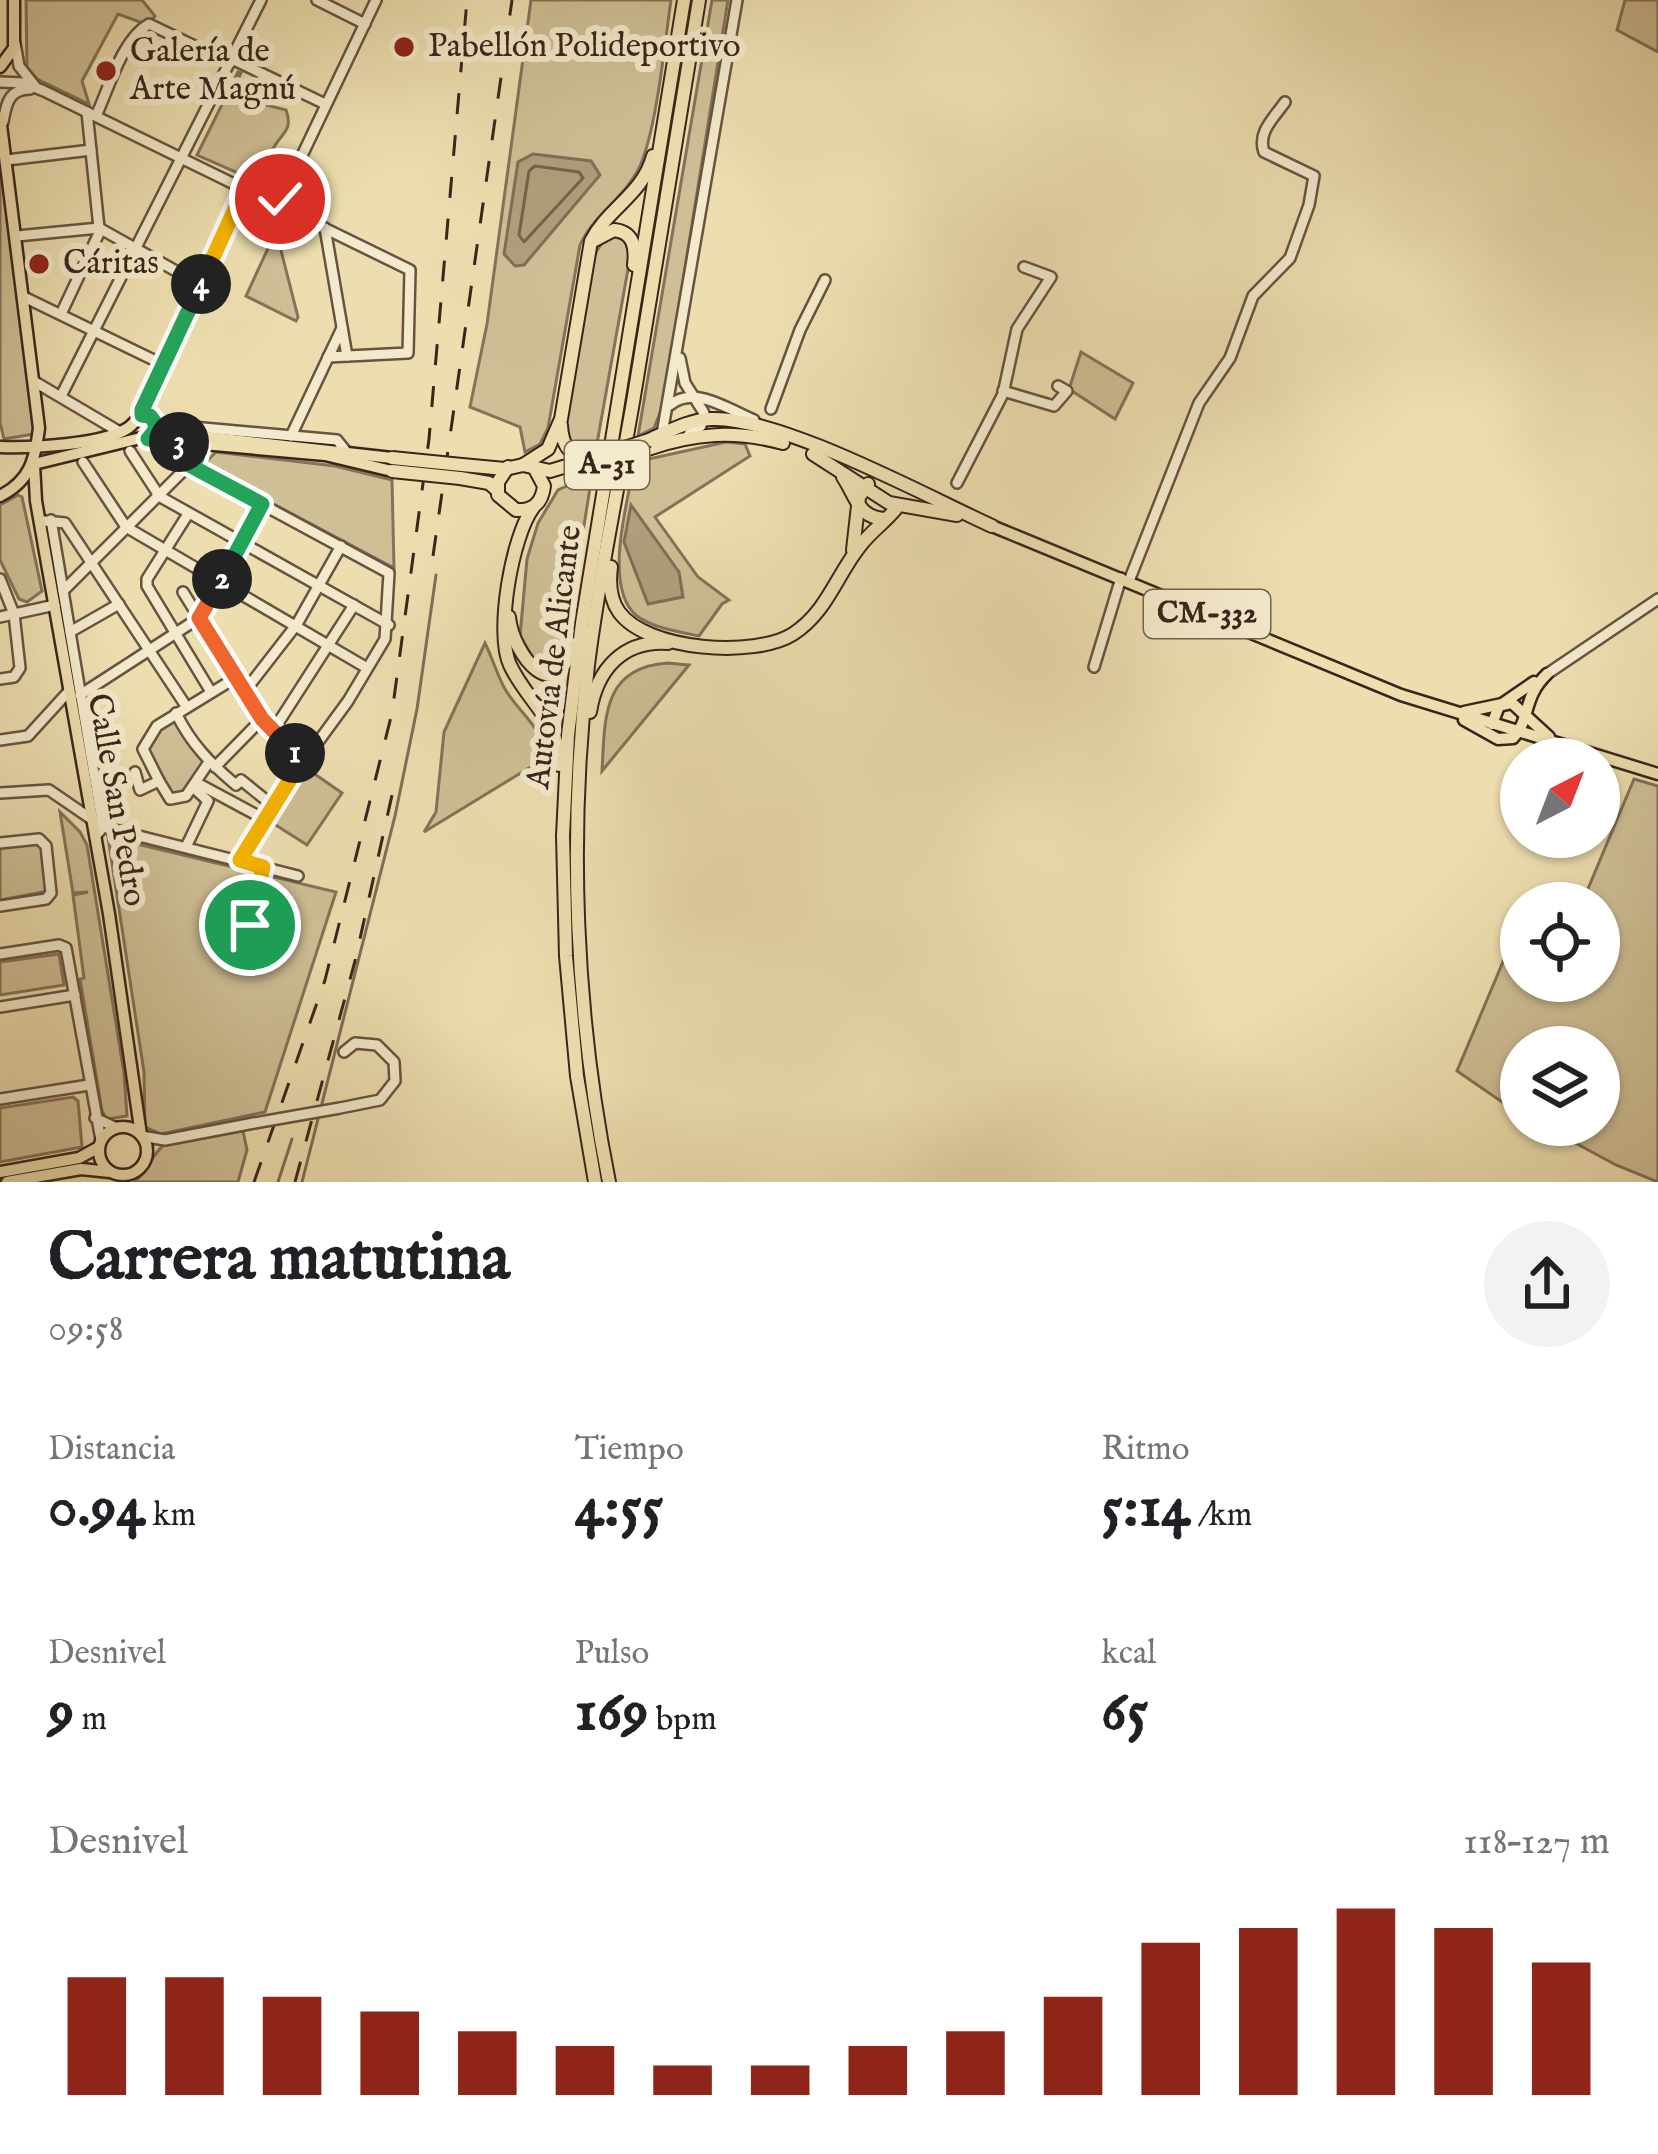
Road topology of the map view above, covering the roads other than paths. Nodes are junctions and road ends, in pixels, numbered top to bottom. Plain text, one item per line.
1 (14, 0) edge
2 (261, 0) edge
3 (317, 0) edge
4 (376, 0) edge
5 (684, 0) edge
6 (699, 0) edge
7 (737, 0) edge
8 (365, 24) junction
9 (15, 42) junction
10 (231, 61) junction
11 (0, 67) edge
12 (0, 82) edge
13 (39, 89) junction
14 (1285, 102) dead end
15 (323, 104) junction
16 (92, 114) junction
17 (1, 122) edge
18 (663, 127) junction
19 (91, 150) junction
20 (181, 158) junction
21 (7, 160) junction
22 (244, 189) junction
23 (278, 206) junction
24 (325, 229) junction
25 (100, 230) junction
26 (17, 236) junction
27 (590, 245) junction
28 (135, 249) junction
29 (1024, 267) dead end
30 (825, 280) dead end
31 (201, 285) junction
32 (24, 297) junction
33 (632, 307) junction
34 (61, 314) junction
35 (342, 328) junction
36 (94, 330) junction
37 (680, 346) junction
38 (347, 356) junction
39 (328, 357) junction
40 (162, 364) junction
41 (34, 382) junction
42 (1058, 386) dead end
43 (1004, 391) junction
44 (61, 396) junction
45 (696, 397) junction
46 (771, 409) dead end
47 (561, 419) junction
48 (150, 420) junction
49 (704, 420) junction
50 (661, 429) junction
51 (118, 431) junction
52 (139, 434) junction
53 (691, 435) junction
54 (291, 436) junction
55 (791, 438) junction
56 (196, 443) junction
57 (216, 445) junction
58 (0, 447) edge
59 (345, 450) junction
60 (130, 452) dead end
61 (33, 458) junction
62 (193, 461) junction
63 (83, 462) dead end
64 (593, 462) junction
65 (392, 464) junction
66 (831, 464) junction
67 (522, 468) junction
68 (461, 471) junction
69 (887, 478) junction
70 (957, 483) dead end
71 (19, 484) junction
72 (865, 488) junction
73 (498, 491) junction
74 (157, 495) junction
75 (0, 496) edge
76 (36, 500) junction
77 (537, 502) junction
78 (262, 504) junction
79 (858, 504) junction
80 (507, 506) junction
81 (898, 506) junction
82 (924, 509) junction
83 (188, 514) junction
84 (45, 521) junction
85 (613, 524) junction
86 (881, 524) junction
87 (992, 526) junction
88 (126, 527) junction
89 (518, 539) junction
90 (241, 544) junction
91 (341, 546) junction
92 (165, 551) junction
93 (91, 561) junction
94 (849, 563) junction
95 (0, 579) edge
96 (1125, 579) junction
97 (220, 582) junction
98 (319, 586) junction
99 (63, 591) junction
100 (183, 592) dead end
101 (508, 598) junction
102 (1658, 599) edge
103 (119, 604) junction
104 (55, 605) junction
105 (354, 605) junction
106 (14, 614) junction
107 (0, 617) edge
108 (199, 618) junction
109 (581, 623) junction
110 (297, 624) junction
111 (389, 625) junction
112 (70, 632) junction
113 (176, 634) junction
114 (329, 644) junction
115 (691, 644) junction
116 (150, 651) junction
117 (1094, 667) dead end
118 (367, 668) junction
119 (1547, 674) junction
120 (237, 676) junction
121 (0, 680) edge
122 (245, 691) junction
123 (211, 692) junction
124 (74, 693) junction
125 (1502, 704) junction
126 (1439, 708) junction
127 (181, 710) junction
128 (1524, 712) junction
129 (1456, 713) junction
130 (262, 719) junction
131 (1492, 724) junction
132 (273, 731) junction
133 (1519, 732) junction
134 (584, 736) junction
135 (1539, 738) edge
136 (1553, 738) edge
137 (0, 740) edge
138 (302, 760) junction
139 (1620, 763) edge
140 (212, 765) junction
141 (135, 772) dead end
142 (1658, 774) edge
143 (159, 781) junction
144 (195, 786) junction
145 (0, 793) edge
146 (565, 801) junction
147 (272, 805) junction
148 (90, 816) junction
149 (264, 819) junction
150 (104, 827) junction
151 (94, 838) junction
152 (0, 843) edge
153 (186, 847) junction
154 (240, 860) junction
155 (263, 867) junction
156 (298, 876) dead end
157 (0, 906) edge
158 (250, 925) dead end
159 (0, 954) edge
160 (75, 995) junction
161 (0, 1007) edge
162 (344, 1052) dead end
163 (89, 1085) junction
164 (0, 1099) edge
165 (137, 1110) junction
166 (95, 1118) junction
167 (120, 1128) junction
168 (141, 1136) junction
169 (100, 1144) junction
170 (0, 1172) edge
171 (111, 1172) junction
172 (7, 1182) edge
173 (596, 1182) edge
174 (609, 1182) edge

1 - 9 main road
2 - 10 street
3 - 8 street
4 - 8 street
5 - 18 highway, Autovía de Alicante / A-31
6 - 85 highway, Autovía de Alicante / A-31
7 - 37 street
8 - 15 street
9 - 11 main road
9 - 13 street
10 - 15 street
10 - 16 street
10 - 20 street
12 - 13 street
13 - 16 street
13 - 17 street
14 - 96 street
15 - 23 street
16 - 19 street
16 - 20 street
17 - 21 main road, Calle San Pedro
18 - 27 highway
18 - 33 highway, Autovía de Alicante / A-31
19 - 21 street
19 - 25 street
20 - 22 street
20 - 28 street
21 - 26 main road, Calle San Pedro
22 - 23 street
22 - 31 street
23 - 24 street
24 - 35 street
24 - 38 street
25 - 26 street
25 - 28 street
25 - 34 street
26 - 32 main road, Calle San Pedro
27 - 33 highway
27 - 47 highway
28 - 31 street
28 - 36 street
29 - 43 street
30 - 46 street
31 - 40 street
32 - 34 street
32 - 41 main road, Calle San Pedro
33 - 109 highway, Autovía de Alicante / A-31
34 - 36 street
35 - 38 street
35 - 39 street
36 - 40 street
36 - 44 street
37 - 45 street
37 - 50 street
38 - 39 street
39 - 54 street
40 - 48 street
41 - 44 street
41 - 61 main road, Calle San Pedro
42 - 43 street
43 - 70 street
44 - 51 street
45 - 49 street
45 - 50 street
45 - 55 street
47 - 64 highway
47 - 67 highway
48 - 52 main road
48 - 52 main road
48 - 54 street
48 - 59 main road
49 - 50 highway, A-31
49 - 53 street
49 - 55 highway
50 - 53 highway
50 - 53 street
50 - 64 highway, A-31, bridge
51 - 52 main road
51 - 61 main road
52 - 56 main road
52 - 61 main road
53 - 66 highway
54 - 59 street
55 - 69 highway
56 - 57 main road
56 - 62 street
57 - 62 street
57 - 65 main road
58 - 61 main road
59 - 65 main road
60 - 74 street
61 - 71 main road
61 - 76 main road, Calle San Pedro
62 - 74 street
62 - 78 street
63 - 88 street
64 - 67 highway, A-31
64 - 77 highway
65 - 68 highway, A-31, bridge
66 - 72 highway
66 - 79 highway
67 - 68 highway, A-31
67 - 73 highway
67 - 77 highway, A-31
68 - 73 highway, A-31
69 - 72 highway
69 - 81 highway
69 - 87 highway
71 - 75 main road
71 - 76 main road
72 - 79 highway
72 - 81 highway
73 - 80 highway
74 - 83 street
74 - 88 street
76 - 84 main road, Calle San Pedro
77 - 80 highway, A-31
77 - 89 highway
78 - 90 street
78 - 91 street
79 - 86 highway
79 - 94 highway
80 - 89 highway
81 - 82 highway
81 - 86 highway
82 - 86 highway
82 - 87 highway
83 - 90 street
83 - 92 street
84 - 93 street
84 - 99 street, Calle San Pedro
84 - 104 main road, Calle San Pedro
85 - 115 highway
85 - 134 highway, Autovía de Alicante / A-31
86 - 94 highway
87 - 96 main road, CM-332
88 - 92 street
88 - 93 street
89 - 101 highway
90 - 97 street
90 - 98 street
91 - 98 street
91 - 111 street
92 - 97 street
92 - 113 street
93 - 99 street
93 - 103 street
94 - 115 highway
95 - 106 street
96 - 117 street
96 - 126 main road, CM-332
97 - 108 street
97 - 110 street
98 - 105 street
98 - 110 street
99 - 112 street, Calle San Pedro
100 - 108 street
101 - 109 highway
101 - 146 highway
102 - 119 street
103 - 112 street
103 - 116 street
104 - 106 street
104 - 124 main road, Calle San Pedro
105 - 111 street
105 - 114 street
106 - 107 street
106 - 121 street
108 - 113 street
108 - 120 street
109 - 146 highway, Autovía de Alicante / A-31
110 - 114 street
110 - 122 street
111 - 118 street
112 - 124 street, Calle San Pedro
113 - 116 street
113 - 123 street
114 - 118 street
114 - 132 street
115 - 134 highway
116 - 124 street
116 - 127 street
118 - 138 street
119 - 125 main road, CM-332
119 - 128 main road
120 - 122 street
120 - 123 street
122 - 130 street
123 - 127 street
124 - 137 street
124 - 148 main road, Calle San Pedro
124 - 150 street, Calle San Pedro
125 - 128 main road, CM-332
125 - 129 main road, CM-332
125 - 131 main road, CM-332
126 - 129 main road, CM-332
126 - 133 main road, CM-332
127 - 140 street
127 - 143 street
128 - 133 main road
128 - 136 main road, CM-332
129 - 131 main road, CM-332
130 - 132 street
130 - 140 street
131 - 133 main road, CM-332
132 - 138 street
133 - 135 main road, CM-332
134 - 174 highway, Autovía de Alicante / A-31
138 - 147 street
139 - 142 main road, CM-332
140 - 144 street
140 - 147 street
141 - 143 street
143 - 144 street
144 - 149 street
144 - 153 street
145 - 148 street
146 - 173 highway, Autovía de Alicante / A-31
147 - 149 street
148 - 150 street
148 - 151 main road, Calle San Pedro
149 - 154 street
150 - 151 street
150 - 153 street
151 - 165 main road, Calle San Pedro
152 - 157 street
153 - 154 street
154 - 155 street
155 - 156 street
155 - 158 street
159 - 160 street
160 - 161 street
160 - 163 street
162 - 168 street, bridge
163 - 164 street
163 - 166 street
165 - 167 main road
165 - 168 main road, Calle San Pedro
166 - 167 street
166 - 169 street
167 - 168 main road
167 - 169 main road
168 - 171 main road
169 - 170 main road
169 - 171 main road
171 - 172 main road

